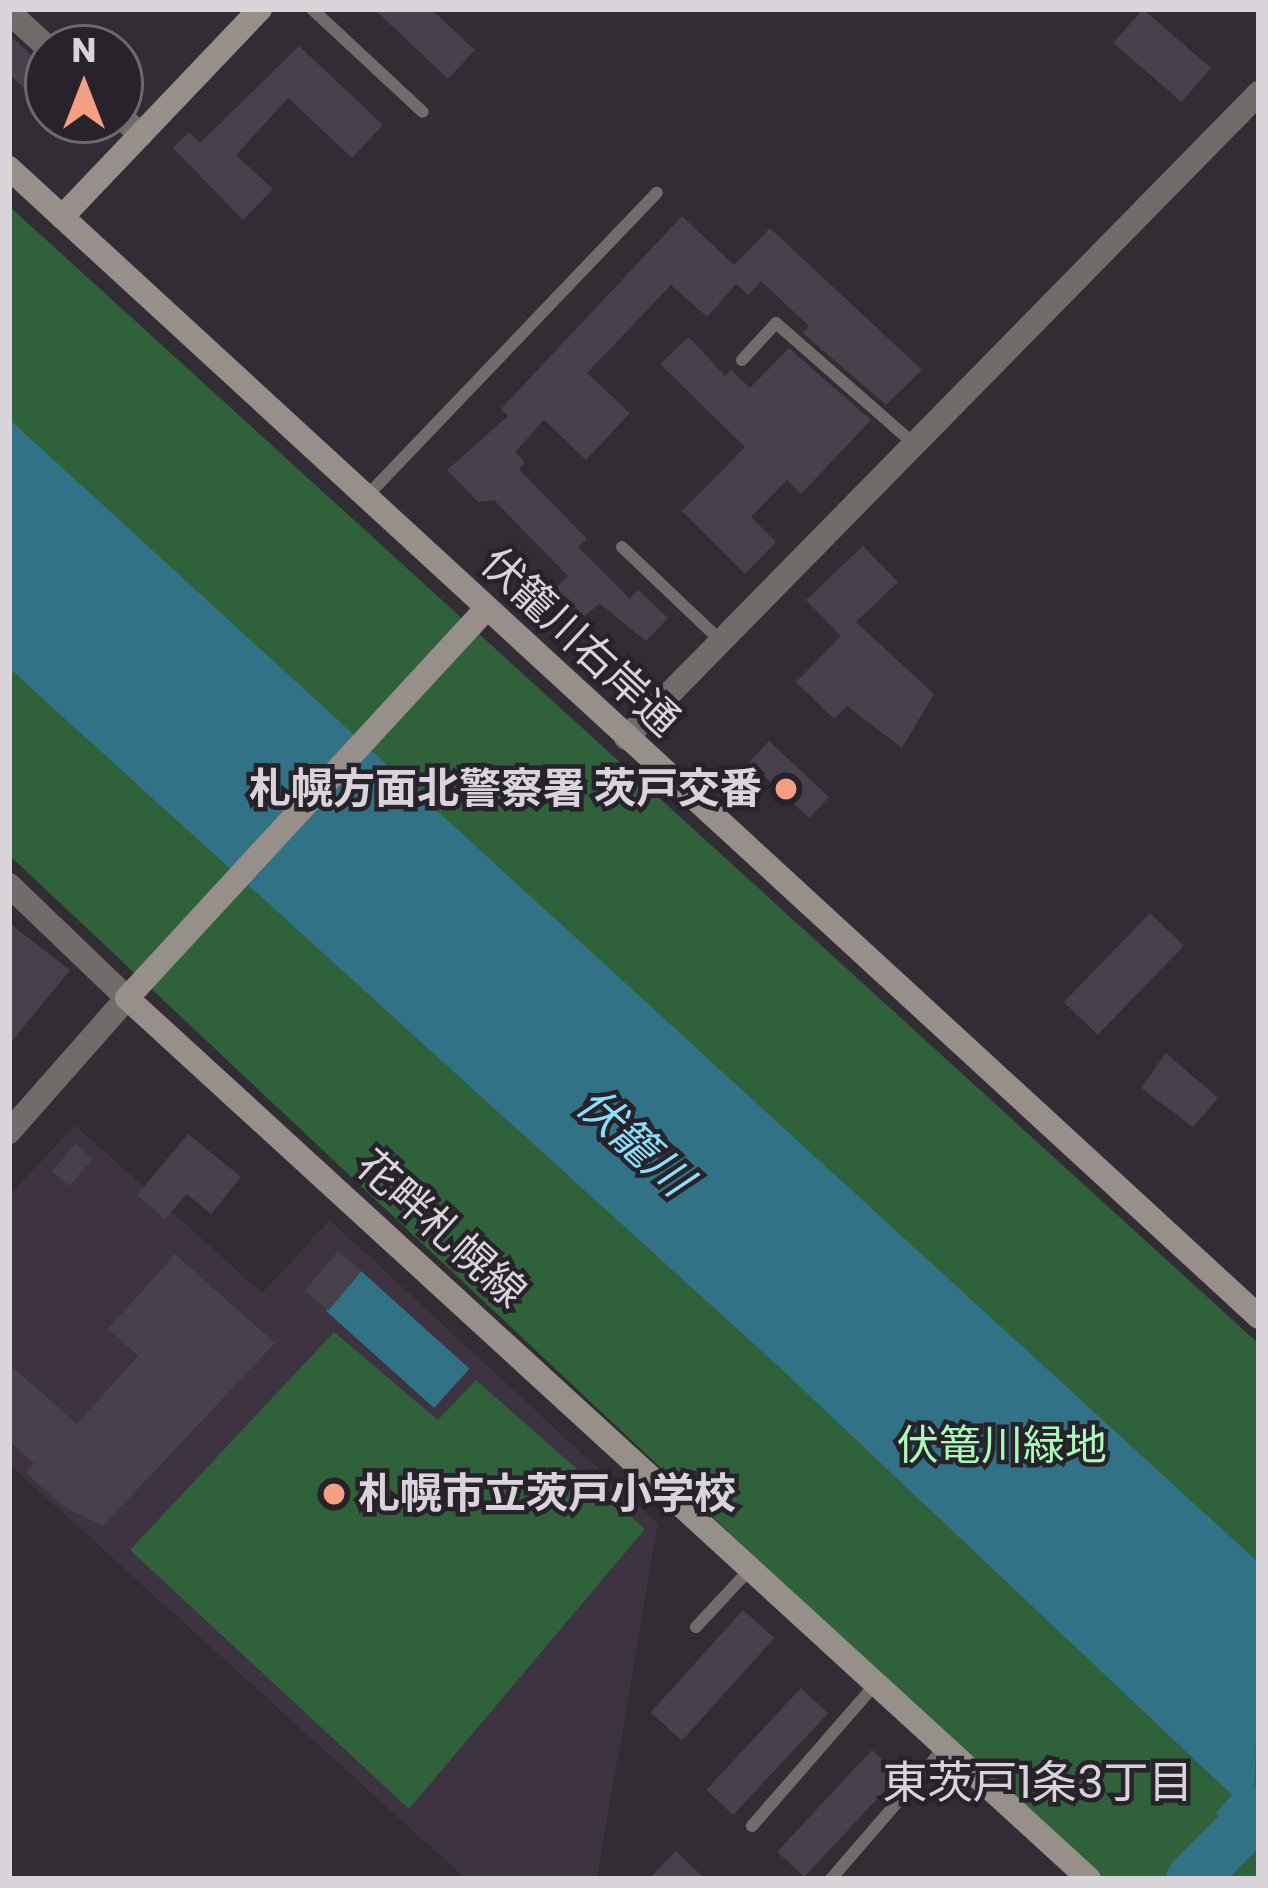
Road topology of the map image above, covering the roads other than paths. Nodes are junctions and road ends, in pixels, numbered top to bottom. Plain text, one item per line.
1 (312, 9) edge
2 (254, 11) edge
3 (1259, 93) edge
4 (423, 112) dead end
5 (144, 131) edge
6 (131, 144) edge
7 (9, 168) edge
8 (657, 193) dead end
9 (62, 217) junction
10 (742, 360) dead end
11 (914, 444) junction
12 (366, 498) junction
13 (622, 548) dead end
14 (486, 609) junction
15 (721, 641) junction
16 (626, 738) junction
17 (9, 885) edge
18 (127, 998) junction
19 (9, 1132) edge
20 (1259, 1317) edge
21 (753, 1566) junction
22 (696, 1628) dead end
23 (878, 1681) junction
24 (947, 1745) junction
25 (752, 1826) dead end
26 (831, 1879) edge
27 (1089, 1879) edge

1 - 4 lane
2 - 5 main road
3 - 11 street
6 - 9 main road
7 - 9 main road, 伏籠川右岸通
8 - 12 lane
9 - 12 main road, 伏籠川右岸通
10 - 11 lane
11 - 15 street
12 - 14 main road, 伏籠川右岸通
13 - 15 lane
14 - 16 main road, 伏籠川右岸通
14 - 18 main road
15 - 16 street
16 - 20 main road, 伏籠川右岸通
17 - 18 street
18 - 19 street
18 - 21 main road, 花畔札幌線
21 - 22 lane
21 - 23 main road, 花畔札幌線
23 - 24 main road, 花畔札幌線
23 - 25 lane
24 - 26 lane
24 - 27 main road, 花畔札幌線

